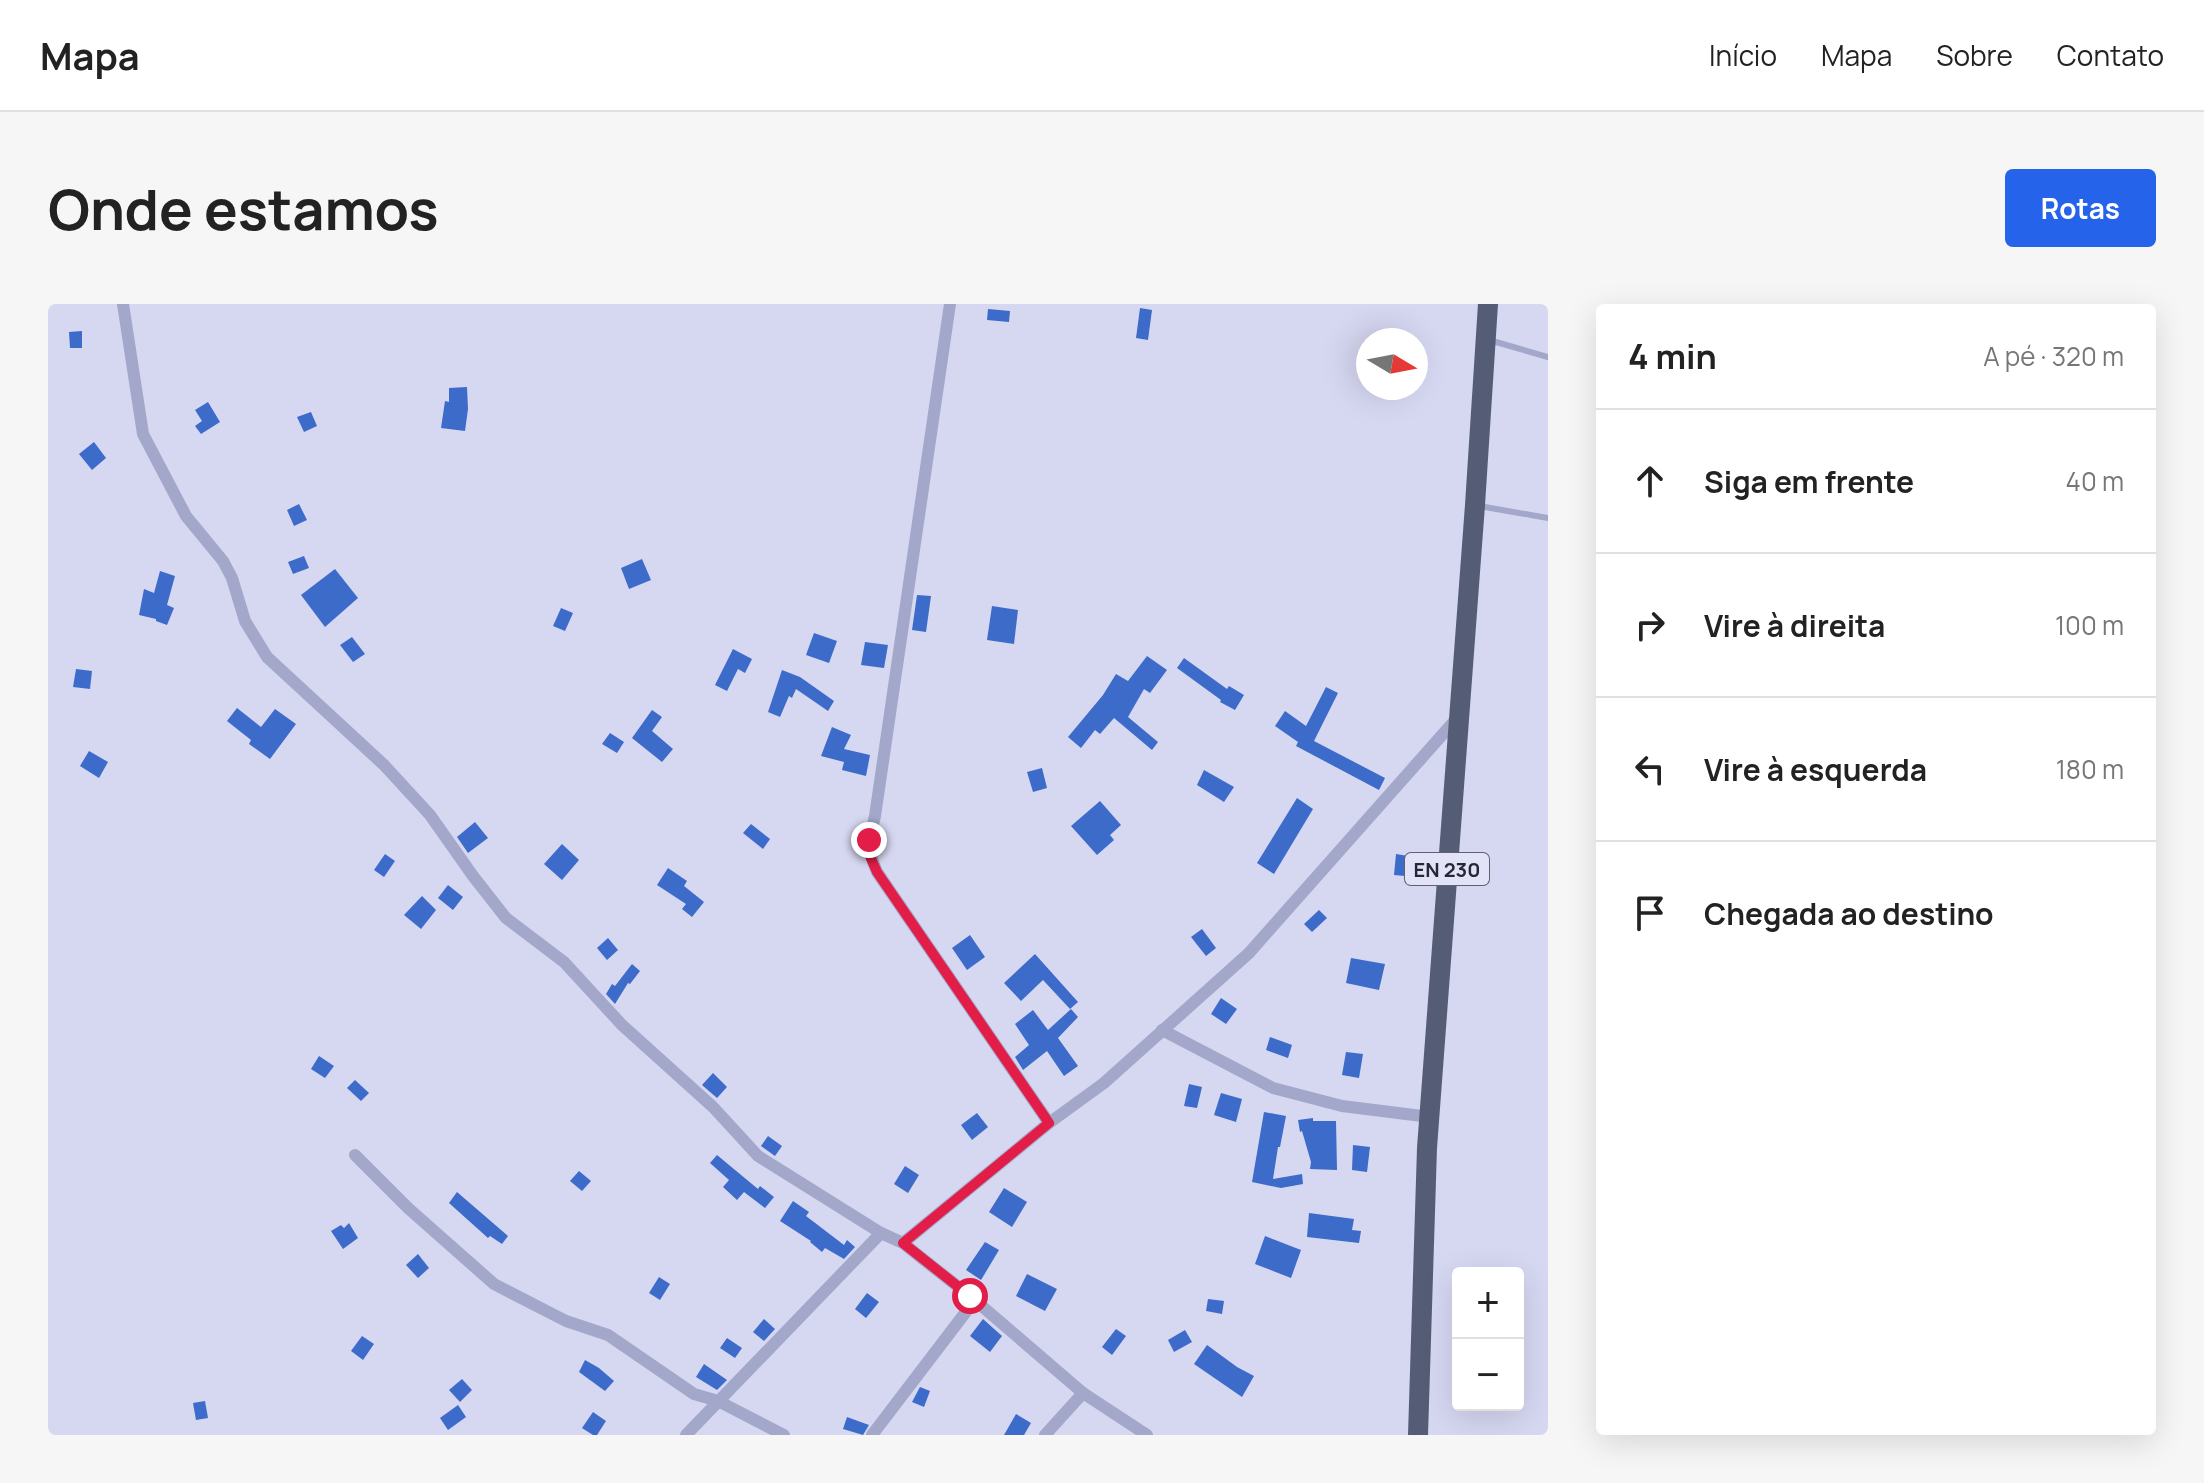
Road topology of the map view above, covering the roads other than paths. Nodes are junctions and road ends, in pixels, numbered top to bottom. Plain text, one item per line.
1 (123, 304) edge
2 (950, 304) edge
3 (1488, 304) edge
4 (1485, 339) junction
5 (1548, 357) edge
6 (1475, 505) junction
7 (1548, 518) edge
8 (1458, 717) junction
9 (1162, 1030) junction
10 (1430, 1117) junction
11 (1049, 1123) junction
12 (355, 1155) dead end
13 (881, 1233) junction
14 (903, 1243) junction
15 (975, 1300) junction
16 (1083, 1393) junction
17 (718, 1401) junction
18 (686, 1435) edge
19 (784, 1435) edge
20 (872, 1435) edge
21 (1045, 1435) edge
22 (1147, 1435) edge
23 (1418, 1435) edge

1 - 13 street
2 - 11 street
3 - 4 main road, EN 230
4 - 5 lane
4 - 6 main road, EN 230
6 - 7 lane
6 - 8 main road, EN 230
8 - 9 street
8 - 10 main road, EN 230
9 - 10 street
9 - 11 street
10 - 23 main road, EN 230
11 - 14 street
12 - 17 street
13 - 14 street
13 - 17 street
14 - 15 street
15 - 16 street
15 - 20 street
16 - 21 street
16 - 22 street
17 - 18 street
17 - 19 street

